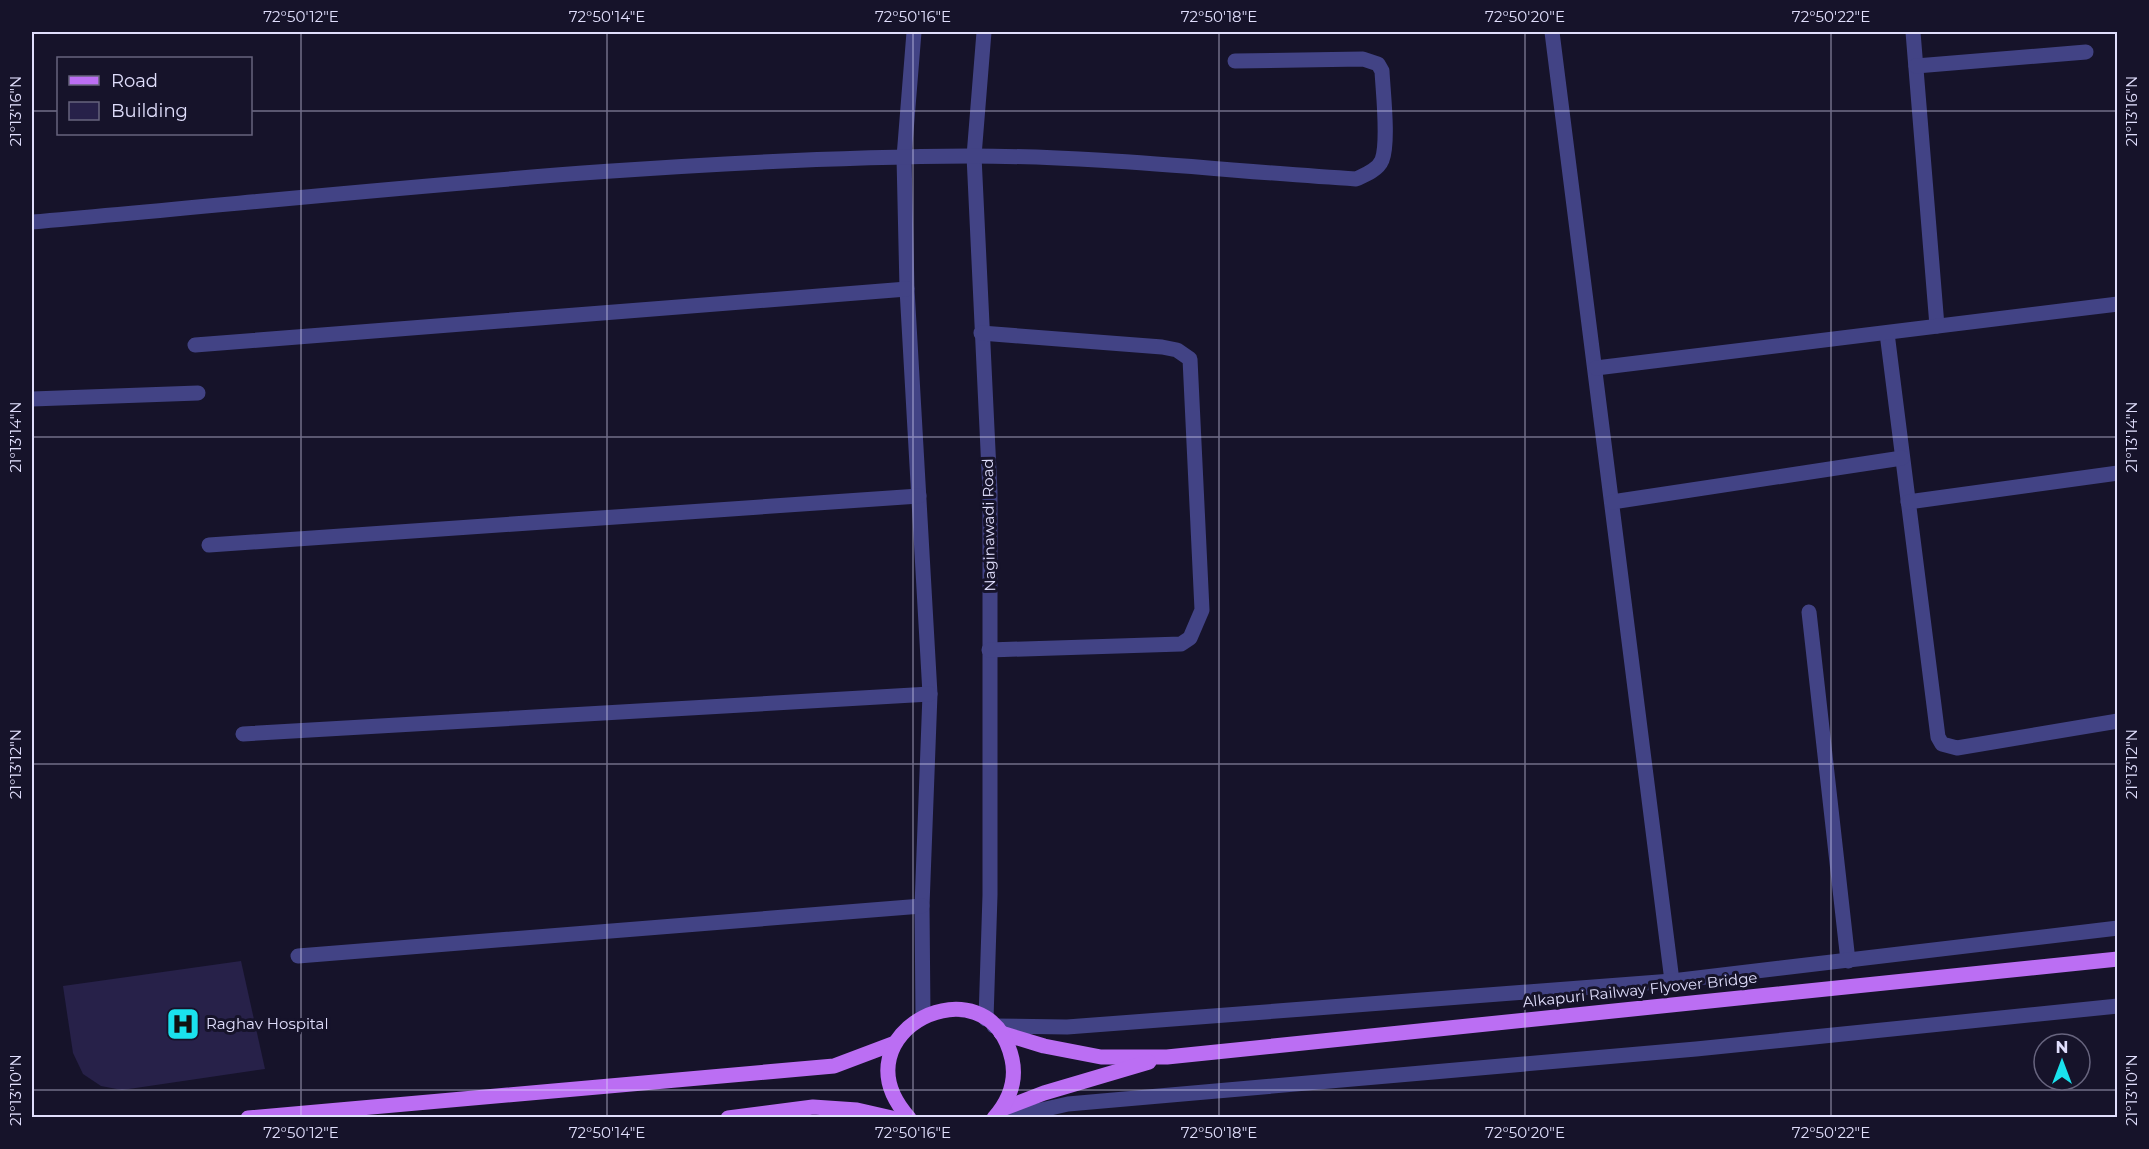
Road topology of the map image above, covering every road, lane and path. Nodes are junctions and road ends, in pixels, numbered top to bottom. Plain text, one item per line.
1 (914, 32) edge
2 (984, 32) edge
3 (1552, 32) edge
4 (1913, 32) edge
5 (2086, 52) dead end
6 (1235, 61) dead end
7 (1916, 66) junction
8 (974, 156) junction
9 (904, 157) junction
10 (32, 222) edge
11 (907, 289) junction
12 (2118, 304) edge
13 (1936, 326) junction
14 (981, 333) junction
15 (1887, 333) junction
16 (195, 345) dead end
17 (1596, 368) junction
18 (198, 393) dead end
19 (32, 399) edge
20 (1902, 458) junction
21 (2118, 473) edge
22 (919, 496) junction
23 (1612, 502) junction
24 (1908, 502) junction
25 (209, 545) dead end
26 (1809, 612) dead end
27 (989, 650) junction
28 (930, 694) junction
29 (2118, 722) edge
30 (243, 734) dead end
31 (922, 906) junction
32 (2118, 928) edge
33 (298, 956) dead end
34 (2118, 959) edge
35 (1848, 961) junction
36 (1672, 981) junction
37 (2118, 1006) edge
38 (923, 1016) junction
39 (994, 1026) junction
40 (895, 1043) junction
41 (1167, 1057) junction
42 (1001, 1115) edge
43 (739, 1117) edge
44 (248, 1118) edge
45 (892, 1118) edge
46 (909, 1118) edge

1 - 9 street
2 - 8 street, Naginawadi Road
3 - 17 street
4 - 7 street
5 - 7 street
6 - 8 street
7 - 13 street
8 - 9 street
8 - 14 street, Naginawadi Road
9 - 10 street
9 - 11 street
11 - 16 street
11 - 22 street
12 - 13 street
13 - 15 street
14 - 27 street, Naginawadi Road
14 - 27 street
15 - 17 street
15 - 20 street
17 - 23 street
18 - 19 street
20 - 23 street
20 - 24 street
21 - 24 street
22 - 25 street
22 - 28 street
23 - 36 street
24 - 29 street
26 - 35 street
27 - 39 street, Naginawadi Road
28 - 30 street
28 - 31 street
31 - 33 street
31 - 38 street
32 - 35 street
34 - 41 main road, Alkapuri Railway Flyover Bridge
35 - 36 street
36 - 39 street
37 - 42 street
38 - 39 main road, Alkapuri Railway Flyover Bridge
38 - 40 main road
39 - 41 main road, Alkapuri Railway Flyover Bridge
39 - 42 main road
40 - 44 main road
40 - 46 main road
41 - 42 main road, Alkapuri Railway Flyover Bridge
43 - 45 main road

